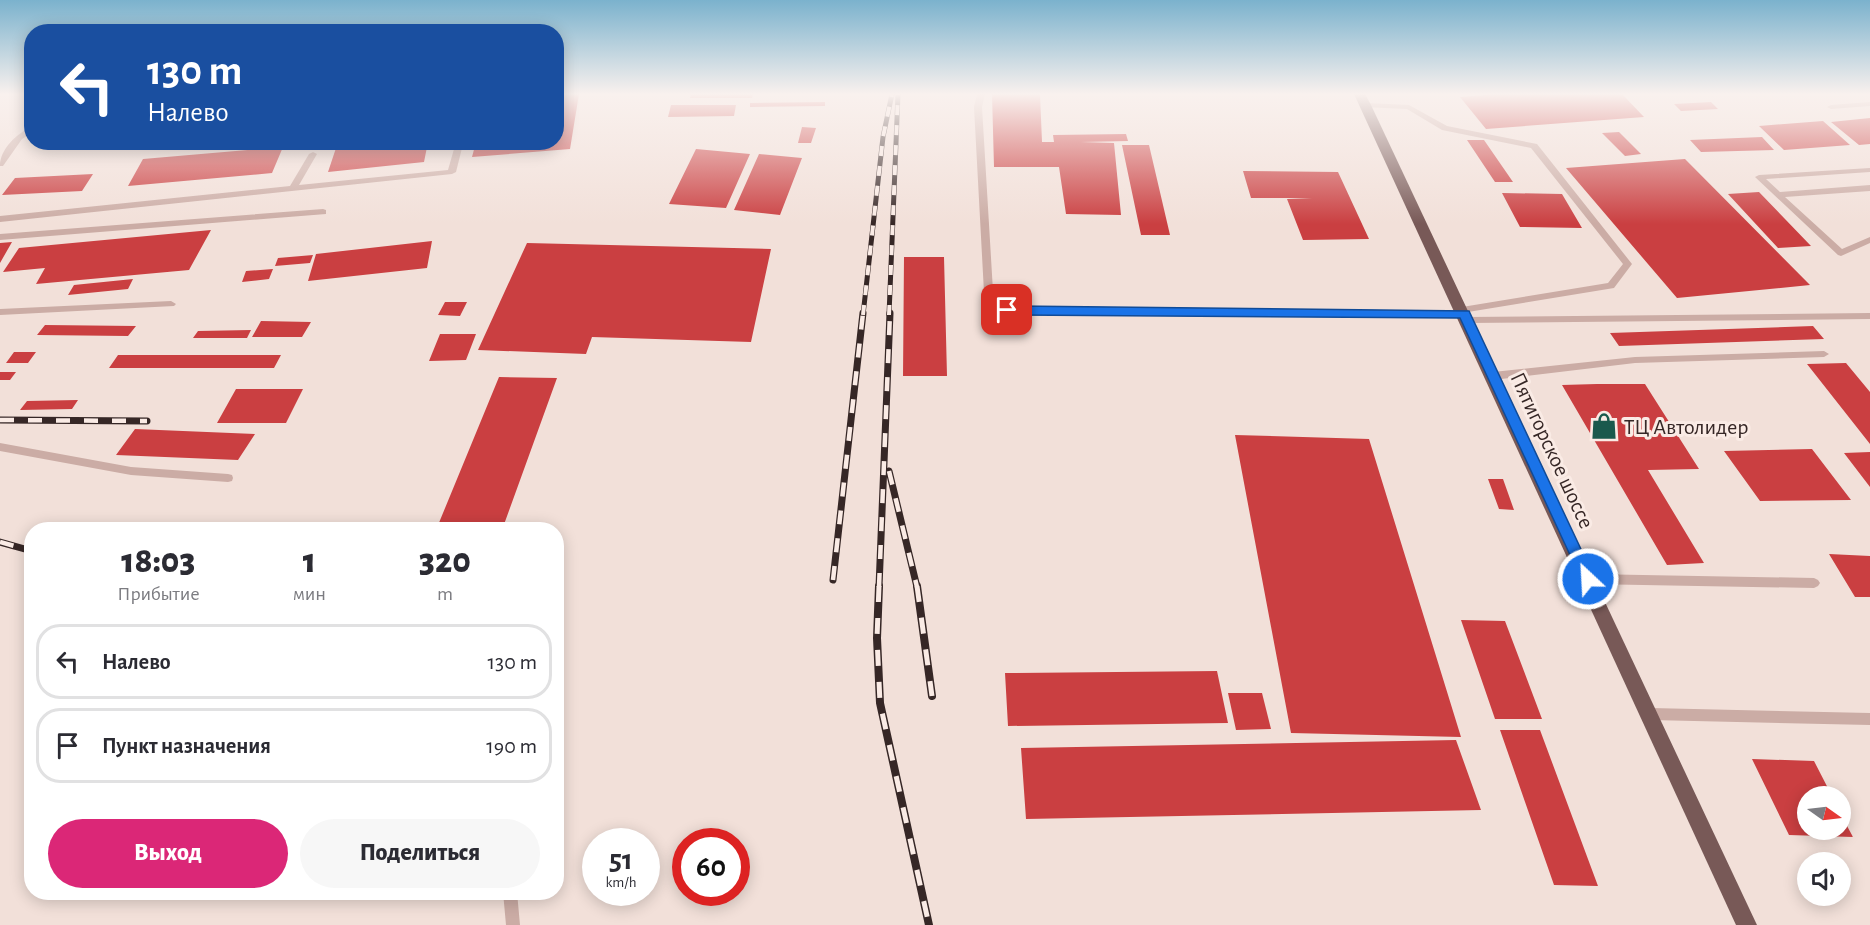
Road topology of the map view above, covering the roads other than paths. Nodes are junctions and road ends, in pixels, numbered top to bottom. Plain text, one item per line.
1 (19, 137) edge
2 (980, 137) edge
3 (1381, 137) edge
4 (1490, 137) edge
5 (458, 150) edge
6 (313, 154) dead end
7 (0, 164) edge
8 (1870, 170) edge
9 (1870, 188) edge
10 (293, 189) junction
11 (1778, 195) junction
12 (323, 212) dead end
13 (0, 219) edge
14 (0, 237) edge
15 (1870, 240) edge
16 (171, 304) dead end
17 (5, 312) edge
18 (1465, 314) junction
19 (1870, 316) edge
20 (0, 322) edge
21 (1824, 354) dead end
22 (1493, 376) junction
23 (0, 447) edge
24 (228, 478) dead end
25 (1588, 579) junction
26 (1814, 583) dead end
27 (1651, 714) junction
28 (1870, 719) edge
29 (511, 900) edge
30 (513, 925) edge
31 (1747, 925) edge

1 - 7 lane
2 - 18 lane
3 - 18 main road, Пятигорское шоссе
4 - 18 lane
5 - 10 lane
6 - 10 lane
8 - 11 lane
9 - 11 lane
10 - 13 lane
11 - 15 lane
12 - 14 lane
16 - 17 lane
17 - 20 lane
18 - 19 lane
18 - 22 main road, Пятигорское шоссе
21 - 22 lane
22 - 25 main road, Пятигорское шоссе
23 - 24 lane
25 - 26 lane
25 - 27 main road, Пятигорское шоссе
27 - 28 lane
27 - 31 main road, Пятигорское шоссе
29 - 30 lane

